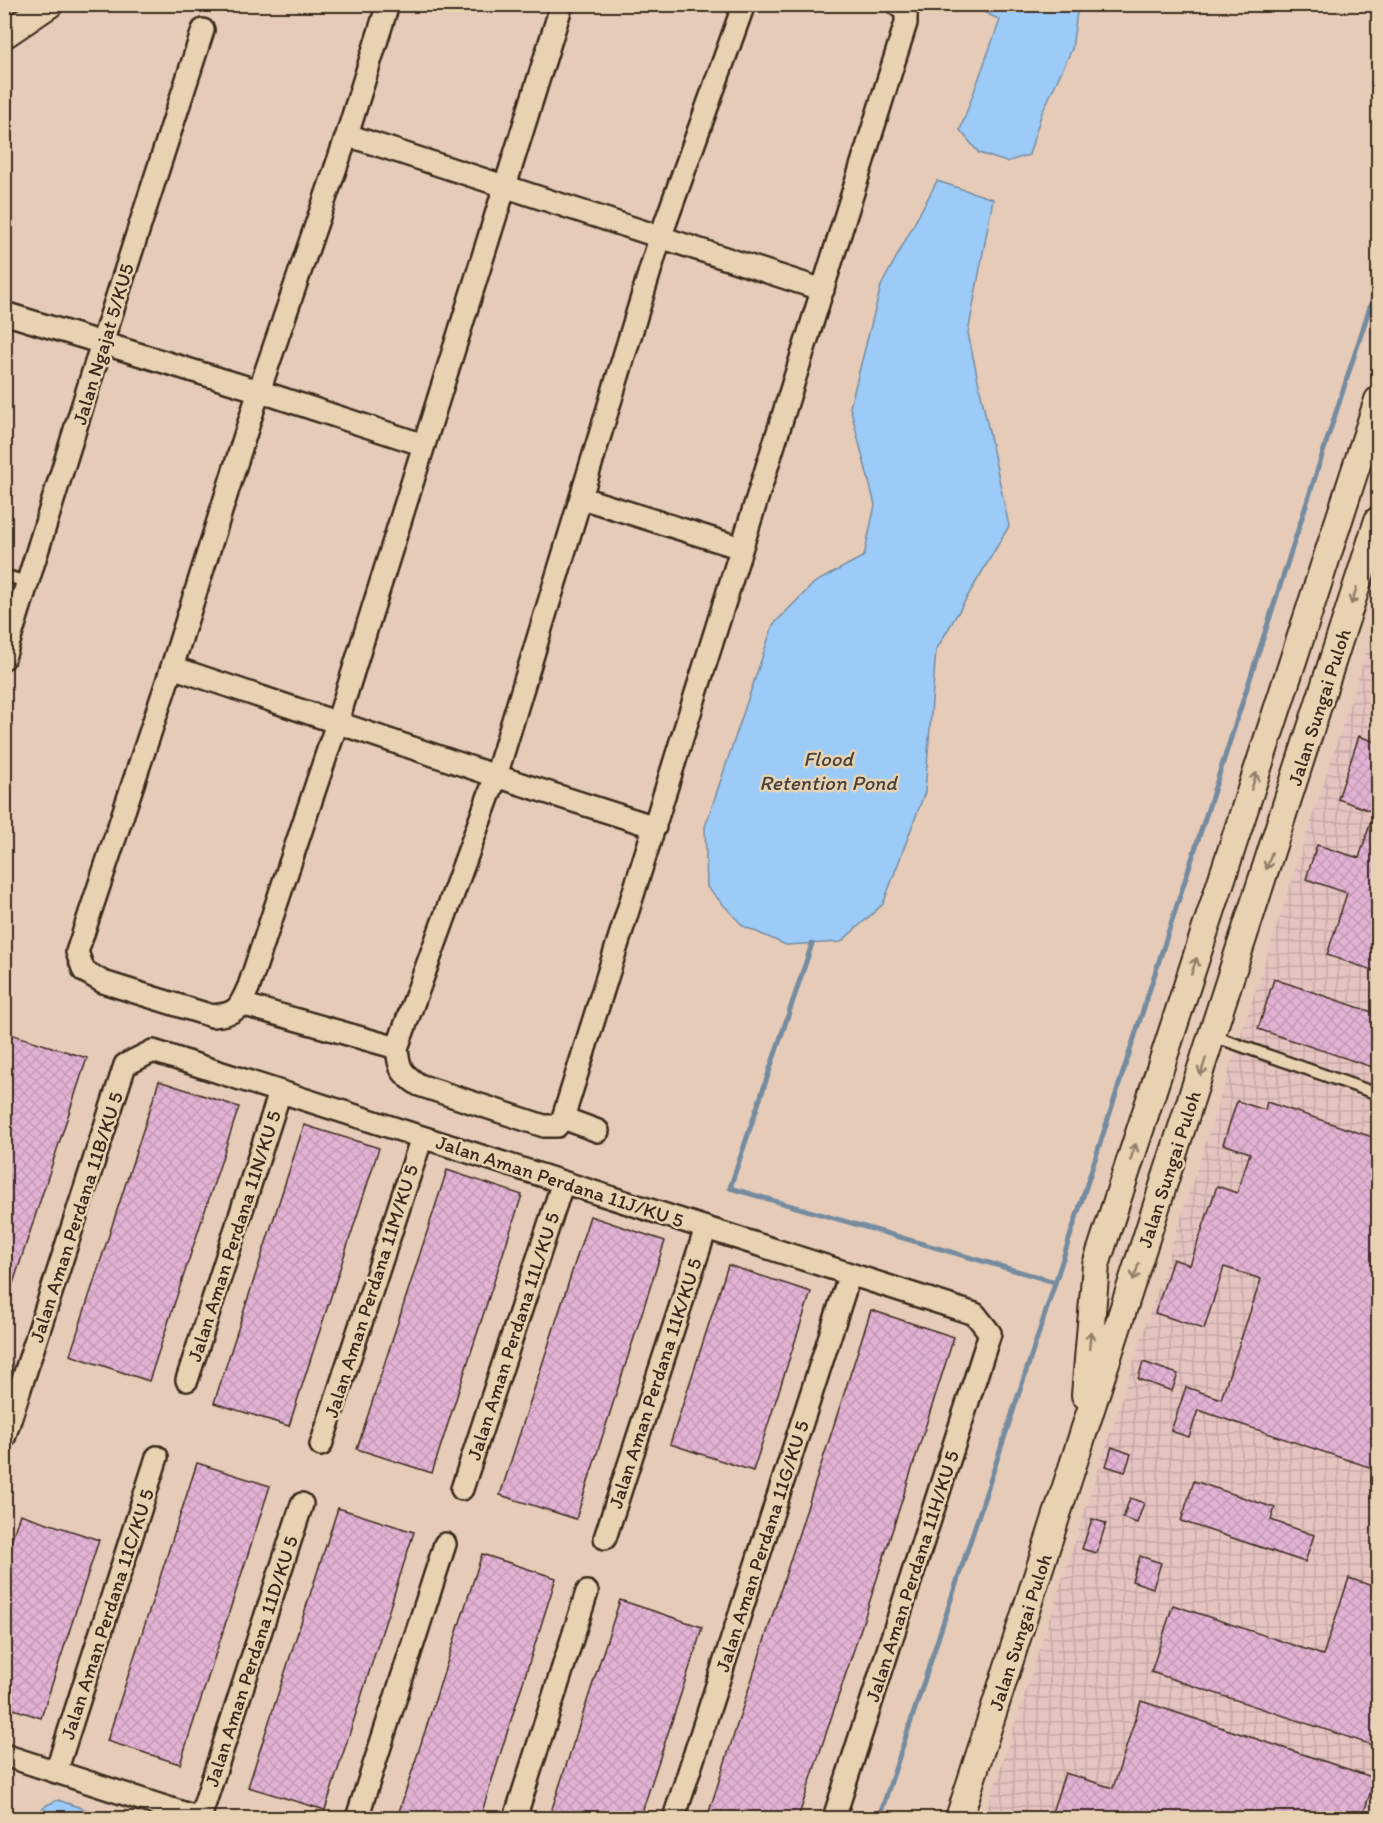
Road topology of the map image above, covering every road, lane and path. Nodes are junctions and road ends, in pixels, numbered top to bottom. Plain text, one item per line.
1 (50, 4) edge
2 (388, 4) edge
3 (562, 4) edge
4 (744, 4) edge
5 (897, 4) edge
6 (203, 30) dead end
7 (4, 35) edge
8 (347, 135) junction
9 (506, 186) junction
10 (660, 238) junction
11 (823, 290) junction
12 (4, 313) edge
13 (102, 343) junction
14 (259, 391) junction
15 (1378, 399) edge
16 (424, 445) junction
17 (582, 498) junction
18 (1378, 520) edge
19 (741, 548) junction
20 (4, 575) edge
21 (29, 583) junction
22 (4, 658) edge
23 (172, 667) junction
24 (337, 723) junction
25 (496, 776) junction
26 (656, 827) junction
27 (241, 1004) junction
28 (1213, 1036) junction
29 (397, 1048) junction
30 (125, 1065) joint
31 (280, 1092) junction
32 (1378, 1094) edge
33 (562, 1118) junction
34 (598, 1131) dead end
35 (422, 1137) junction
36 (563, 1182) junction
37 (706, 1228) junction
38 (850, 1274) junction
39 (990, 1333) joint
40 (187, 1380) dead end
41 (4, 1438) edge
42 (1081, 1441) junction
43 (321, 1445) dead end
44 (158, 1457) dead end
45 (462, 1490) dead end
46 (302, 1504) dead end
47 (605, 1538) dead end
48 (445, 1544) dead end
49 (587, 1592) dead end
50 (4, 1755) edge
51 (56, 1772) junction
52 (200, 1818) edge
53 (357, 1818) edge
54 (515, 1818) edge
55 (674, 1818) edge
56 (834, 1818) edge
57 (959, 1818) edge

1 - 7 street
2 - 8 street
3 - 9 street
4 - 10 street
5 - 11 street
6 - 13 street, Jalan Ngajat 5/KU5
8 - 9 street
8 - 14 street
9 - 10 street
9 - 16 street
10 - 11 street
10 - 17 street
11 - 19 street
12 - 13 street
13 - 14 street
13 - 21 street, Jalan Ngajat 5/KU5
14 - 16 street
14 - 23 street
42 -> 15 street
16 - 24 street
17 - 19 street
17 - 25 street
18 -> 28 street, Jalan Sungai Puloh
19 - 26 street
20 - 21 lane
21 - 22 street, Jalan Ngajat 5/KU5
23 - 24 street
23 - 27 street
24 - 25 street
24 - 27 street
25 - 26 street
25 - 29 street
26 - 33 street
27 - 29 street
28 - 32 lane
28 -> 42 street, Jalan Sungai Puloh
29 - 33 street
30 - 31 street, Jalan Aman Perdana 11J/KU 5
30 - 41 street, Jalan Aman Perdana 11B/KU 5
31 - 35 street, Jalan Aman Perdana 11J/KU 5
31 - 40 street, Jalan Aman Perdana 11N/KU 5
33 - 34 street
35 - 36 street, Jalan Aman Perdana 11J/KU 5
35 - 43 street, Jalan Aman Perdana 11M/KU 5
36 - 37 street, Jalan Aman Perdana 11J/KU 5
36 - 45 street, Jalan Aman Perdana 11L/KU 5
37 - 38 street, Jalan Aman Perdana 11J/KU 5
37 - 47 street, Jalan Aman Perdana 11K/KU 5
38 - 39 street, Jalan Aman Perdana 11J/KU 5
38 - 55 street, Jalan Aman Perdana 11G/KU 5
39 - 56 street, Jalan Aman Perdana 11H/KU 5
42 - 57 street, Jalan Sungai Puloh
44 - 51 street, Jalan Aman Perdana 11C/KU 5
46 - 52 street, Jalan Aman Perdana 11D/KU 5
48 - 53 street
49 - 54 street
50 - 51 street
51 - 52 street

